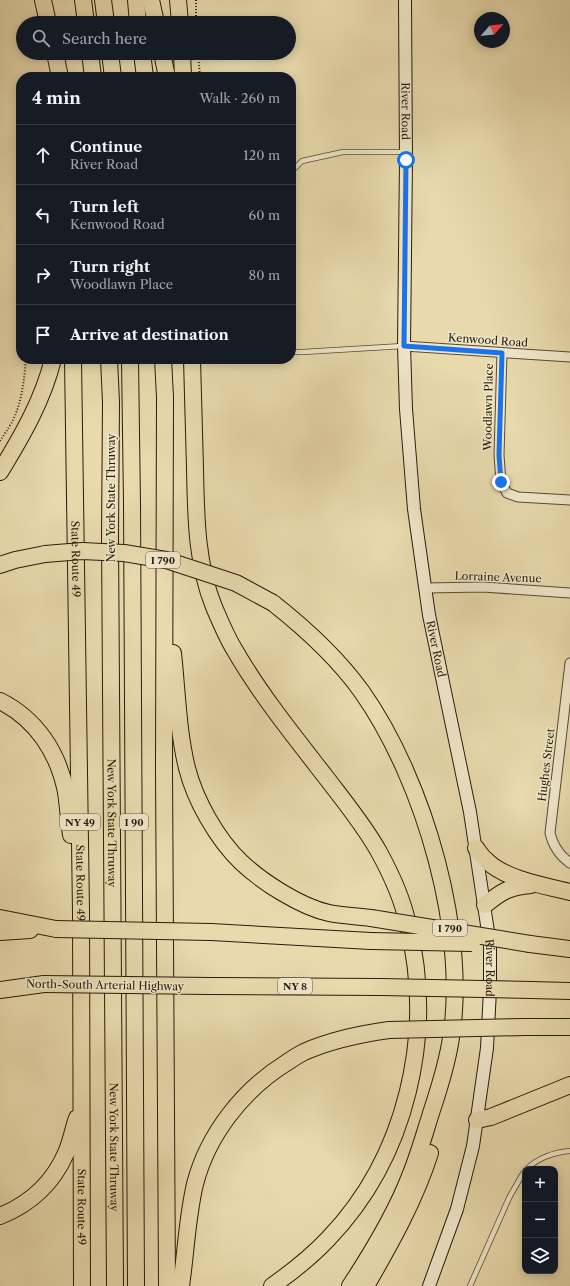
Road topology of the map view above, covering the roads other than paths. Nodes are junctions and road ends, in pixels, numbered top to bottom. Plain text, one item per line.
1 (42, 0) edge
2 (53, 0) edge
3 (83, 0) edge
4 (103, 0) edge
5 (136, 0) edge
6 (151, 0) edge
7 (178, 0) edge
8 (405, 0) edge
9 (46, 16) edge
10 (54, 16) edge
11 (85, 16) edge
12 (105, 16) edge
13 (137, 16) edge
14 (154, 16) edge
15 (179, 16) edge
16 (56, 60) edge
17 (59, 60) edge
18 (91, 60) edge
19 (111, 60) edge
20 (143, 60) edge
21 (163, 60) edge
22 (182, 60) edge
23 (59, 72) edge
24 (60, 72) edge
25 (92, 72) edge
26 (112, 72) edge
27 (144, 72) edge
28 (165, 72) edge
29 (183, 72) edge
30 (406, 152) junction
31 (296, 167) edge
32 (404, 346) junction
33 (296, 352) edge
34 (502, 353) junction
35 (570, 357) edge
36 (51, 364) edge
37 (74, 364) edge
38 (109, 364) edge
39 (130, 364) edge
40 (163, 364) edge
41 (192, 364) edge
42 (0, 472) edge
43 (570, 500) edge
44 (0, 565) edge
45 (164, 586) junction
46 (425, 588) junction
47 (570, 593) edge
48 (570, 663) edge
49 (0, 700) edge
50 (476, 848) junction
51 (570, 864) edge
52 (537, 884) junction
53 (570, 892) edge
54 (485, 905) junction
55 (81, 911) junction
56 (0, 918) edge
57 (56, 929) junction
58 (0, 932) edge
59 (530, 944) junction
60 (570, 949) edge
61 (0, 983) edge
62 (44, 984) junction
63 (0, 990) edge
64 (570, 991) edge
65 (570, 1027) edge
66 (450, 1043) junction
67 (570, 1085) edge
68 (82, 1103) junction
69 (477, 1120) junction
70 (570, 1151) edge
71 (529, 1166) edge
72 (522, 1174) edge
73 (0, 1216) edge
74 (82, 1286) edge
75 (115, 1286) edge
76 (136, 1286) edge
77 (167, 1286) edge
78 (181, 1286) edge
79 (272, 1286) edge
80 (350, 1286) edge
81 (366, 1286) edge
82 (429, 1286) edge
83 (470, 1286) edge

1 - 9 highway
2 - 10 highway
3 - 11 highway
4 - 12 highway
5 - 13 highway
6 - 14 highway
7 - 15 highway
8 - 30 main road, River Road
16 - 23 highway
17 - 24 highway
18 - 25 highway
19 - 26 highway
20 - 27 highway
21 - 28 highway
22 - 29 highway
30 - 31 lane
30 - 32 main road, River Road
32 - 33 lane
32 - 34 street, Kenwood Road
32 - 46 main road, River Road
34 - 35 street, Kenwood Road
34 - 43 street, Woodlawn Place
36 - 42 highway
37 - 55 highway, State Route 49 / NY 49
38 - 75 highway, New York State Thruway / I 90
39 - 76 highway, New York State Thruway / I 90
40 - 45 highway
41 - 79 highway
44 - 66 highway, I 790, bridge
45 - 59 highway, bridge
45 - 77 highway
46 - 47 street, Lorraine Avenue
46 - 50 main road, River Road
48 - 51 street, Hughes Street
49 - 55 highway
50 - 52 highway
50 - 54 main road, River Road
52 - 53 highway
52 - 54 highway
54 - 69 main road, River Road
55 - 68 highway, State Route 49 / NY 49
56 - 57 highway
57 - 58 highway
57 - 59 highway, bridge
59 - 60 highway
61 - 62 highway, North-South Arterial Highway / NY 8
62 - 63 highway
62 - 64 highway, North-South Arterial Highway / NY 8, bridge
65 - 78 highway, bridge
66 - 80 highway, I 790
66 - 81 highway
67 - 69 highway
68 - 73 highway
68 - 74 highway, State Route 49 / NY 49
69 - 82 main road, River Road
70 - 71 lane
72 - 83 lane

